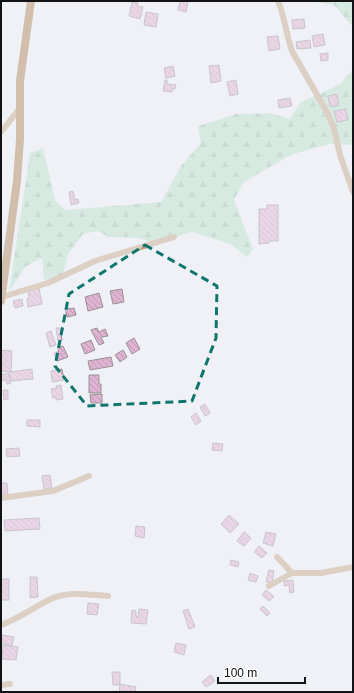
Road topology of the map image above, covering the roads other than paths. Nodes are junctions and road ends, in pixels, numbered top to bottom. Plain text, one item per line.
1 (31, 1) edge
2 (278, 1) edge
3 (21, 108) junction
4 (1, 132) edge
5 (353, 192) edge
6 (174, 237) dead end
7 (1, 299) edge
8 (89, 476) dead end
9 (1, 498) edge
10 (277, 556) dead end
11 (353, 567) edge
12 (292, 573) junction
13 (269, 586) dead end
14 (108, 596) dead end
15 (1, 625) edge
16 (10, 684) dead end
17 (1, 685) edge

1 - 3 street
2 - 5 street
3 - 4 street
3 - 7 street
6 - 7 street
8 - 9 street
10 - 12 street
11 - 12 street
12 - 13 street
14 - 15 street
16 - 17 street

